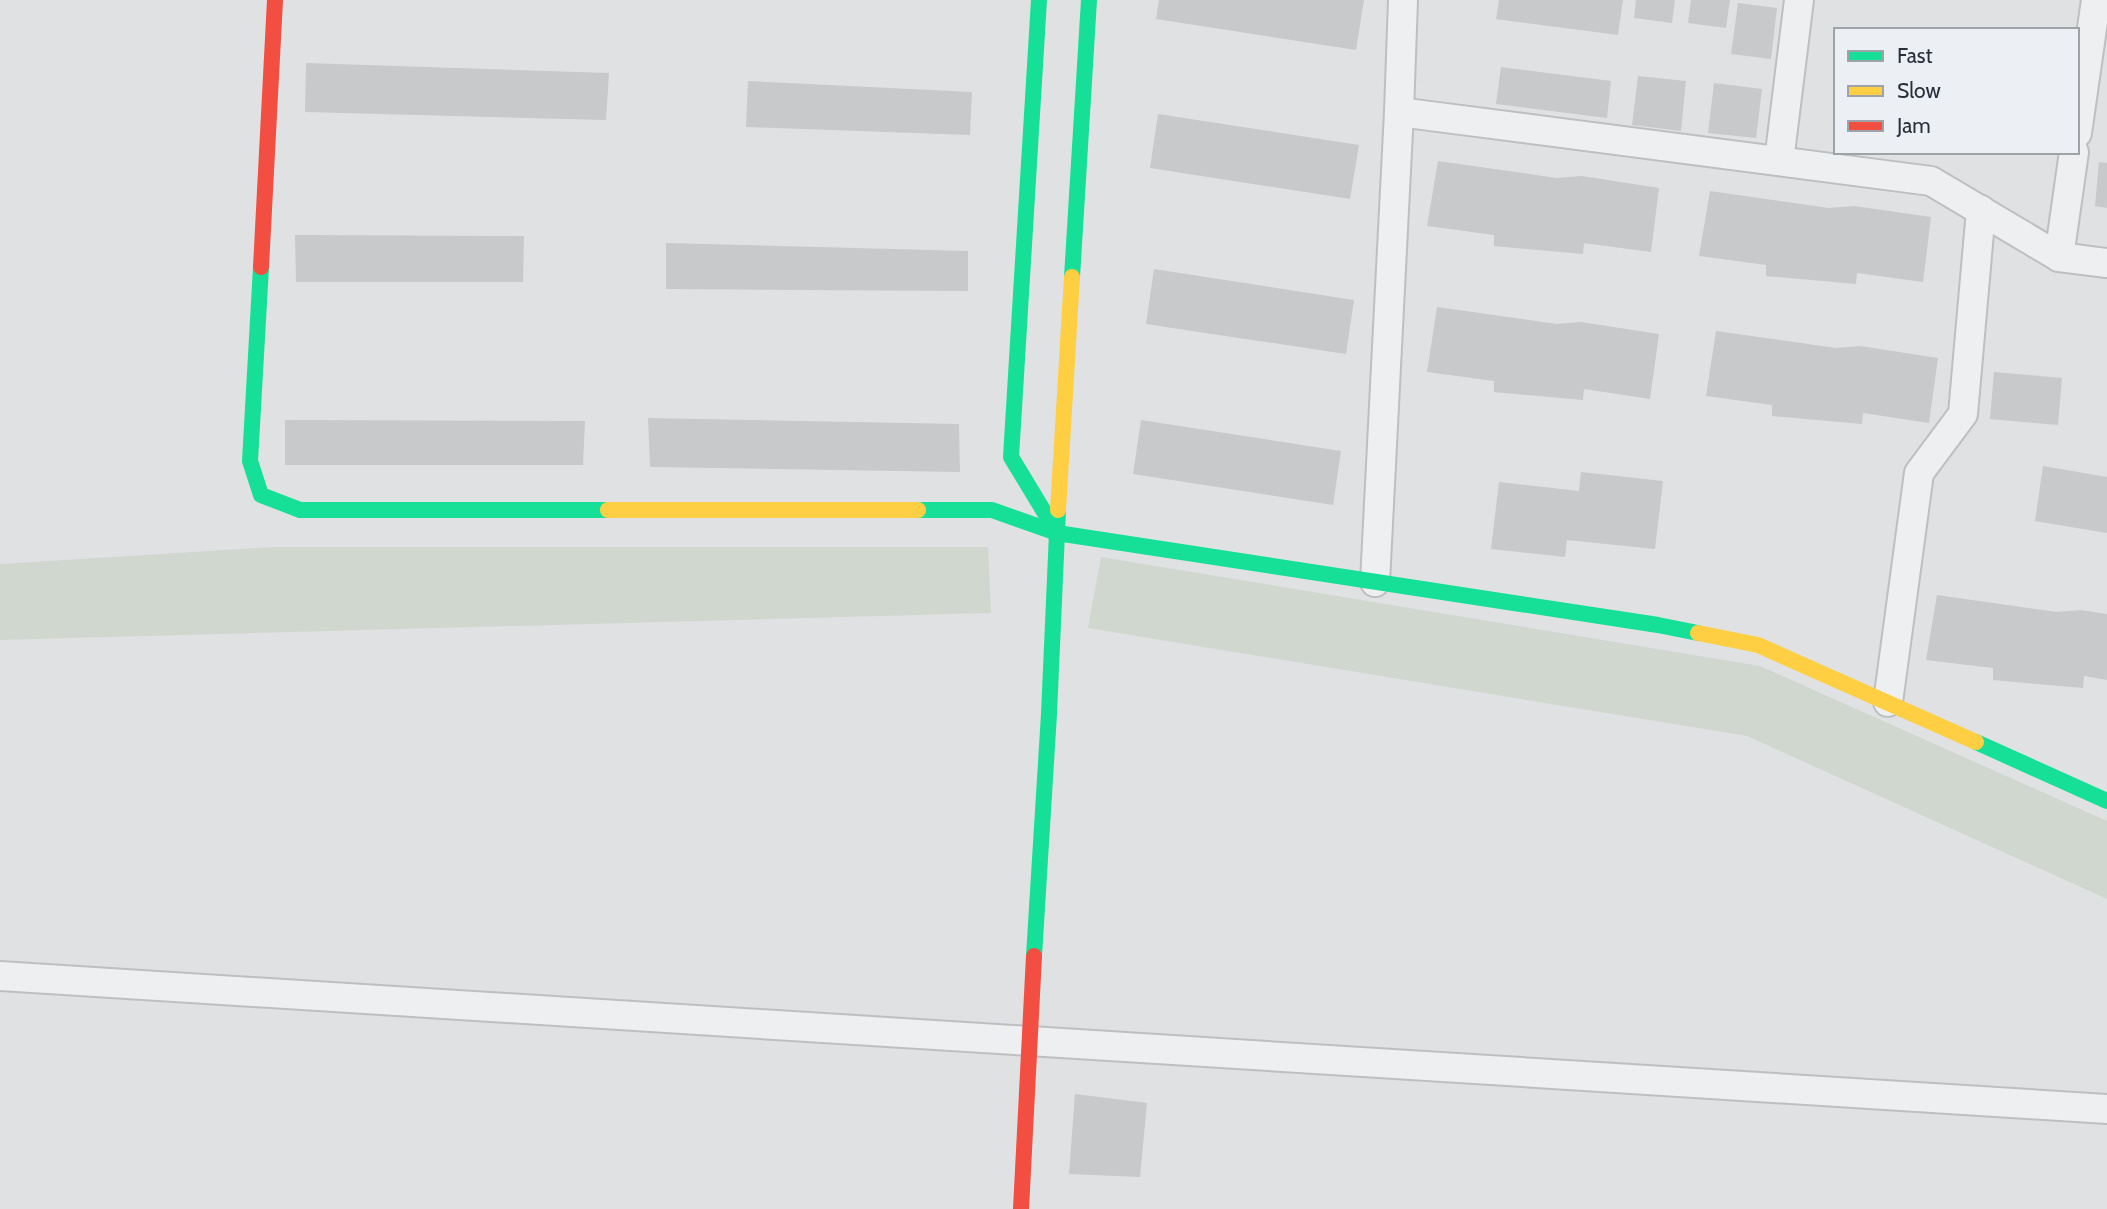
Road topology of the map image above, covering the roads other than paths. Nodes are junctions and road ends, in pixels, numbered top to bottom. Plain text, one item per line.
1 (275, 0) edge
2 (1039, 0) edge
3 (1089, 0) edge
4 (1403, 0) edge
5 (1799, 0) edge
6 (2096, 0) edge
7 (1399, 112) junction
8 (2079, 119) edge
9 (2074, 154) edge
10 (1779, 161) junction
11 (1981, 210) junction
12 (2059, 257) junction
13 (2107, 263) edge
14 (1056, 533) junction
15 (1375, 582) junction
16 (1888, 702) junction
17 (2107, 801) edge
18 (0, 976) edge
19 (1029, 1040) junction
20 (2107, 1109) edge
21 (1021, 1209) edge

1 - 14 street
2 - 14 street
3 - 14 street
4 - 7 street
5 - 10 street
6 - 8 street
7 - 10 street
7 - 15 street
9 - 12 street
10 - 11 street
11 - 12 street
11 - 16 street
12 - 13 street
14 - 15 street
14 - 19 street
15 - 16 street
16 - 17 street
18 - 19 street
19 - 20 street
19 - 21 street

